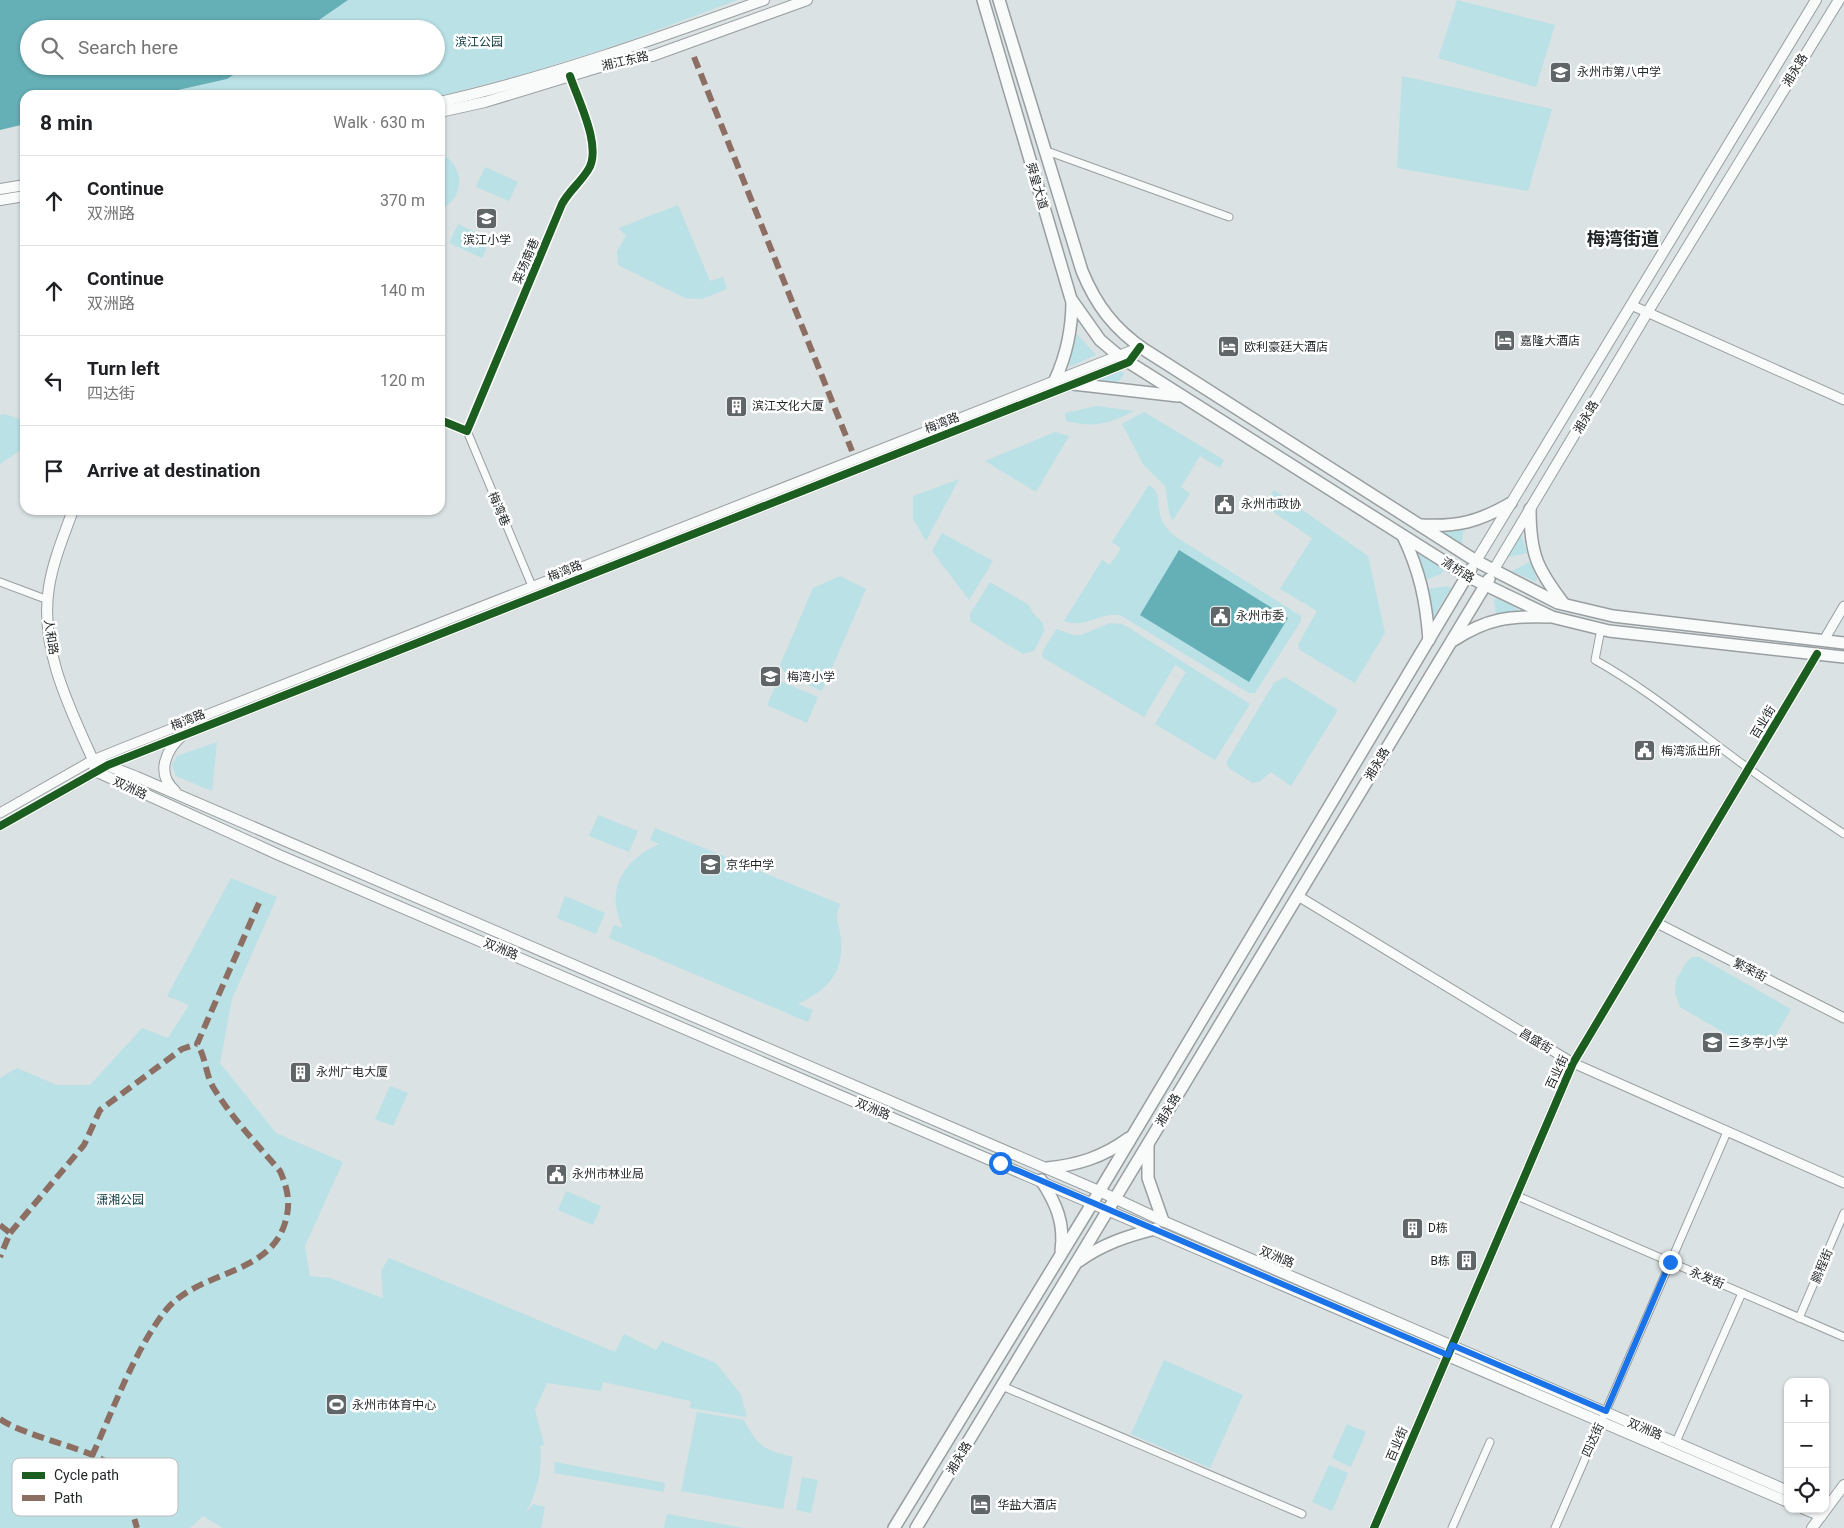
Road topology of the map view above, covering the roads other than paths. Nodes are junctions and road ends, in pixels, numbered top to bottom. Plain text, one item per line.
1 (764, 0) edge
2 (807, 0) edge
3 (983, 0) edge
4 (999, 0) edge
5 (1810, 0) edge
6 (1816, 0) edge
7 (1838, 0) edge
8 (1808, 13) junction
9 (570, 76) junction
10 (445, 101) edge
11 (445, 111) edge
12 (1044, 150) junction
13 (20, 186) edge
14 (0, 189) edge
15 (20, 197) edge
16 (0, 200) edge
17 (1229, 217) dead end
18 (1072, 299) junction
19 (1631, 305) junction
20 (1647, 313) junction
21 (1140, 347) junction
22 (1124, 359) junction
23 (1065, 382) junction
24 (1184, 397) junction
25 (1844, 400) edge
26 (445, 422) edge
27 (467, 431) junction
28 (1511, 503) junction
29 (1530, 510) junction
30 (71, 515) edge
31 (1417, 523) junction
32 (1404, 535) junction
33 (1476, 561) junction
34 (1493, 571) junction
35 (1467, 576) junction
36 (0, 582) edge
37 (532, 586) junction
38 (1485, 586) junction
39 (48, 600) junction
40 (1562, 604) junction
41 (1844, 606) edge
42 (1552, 617) junction
43 (1601, 629) junction
44 (1428, 640) junction
45 (1824, 640) junction
46 (1451, 642) junction
47 (1844, 643) edge
48 (1817, 654) junction
49 (1844, 657) edge
50 (184, 734) junction
51 (93, 760) junction
52 (108, 765) junction
53 (1748, 768) junction
54 (95, 772) junction
55 (179, 795) junction
56 (218, 812) junction
57 (0, 813) edge
58 (212, 824) junction
59 (0, 826) edge
60 (1844, 834) edge
61 (1298, 896) junction
62 (1657, 923) junction
63 (1844, 1018) edge
64 (1573, 1063) junction
65 (1165, 1081) junction
66 (1180, 1090) junction
67 (1727, 1132) junction
68 (1132, 1136) junction
69 (1148, 1142) junction
70 (1000, 1148) junction
71 (994, 1161) junction
72 (1047, 1168) junction
73 (1041, 1180) junction
74 (1844, 1183) edge
75 (1099, 1191) junction
76 (1515, 1195) junction
77 (1115, 1198) junction
78 (1093, 1202) junction
79 (1108, 1209) junction
80 (1844, 1213) edge
81 (1159, 1225) junction
82 (1061, 1254) junction
83 (1670, 1262) junction
84 (1076, 1264) junction
85 (1049, 1274) junction
86 (1064, 1283) junction
87 (1742, 1293) junction
88 (1799, 1318) junction
89 (1844, 1337) edge
90 (1450, 1350) junction
91 (1002, 1386) junction
92 (1606, 1411) junction
93 (1601, 1422) junction
94 (1490, 1442) dead end
95 (1676, 1442) junction
96 (1844, 1485) edge
97 (1784, 1489) edge
98 (1784, 1500) edge
99 (1829, 1505) edge
100 (1823, 1513) edge
101 (1302, 1514) dead end
102 (894, 1528) edge
103 (916, 1528) edge
104 (1374, 1528) edge
105 (1452, 1528) edge
106 (1555, 1528) edge
107 (1812, 1528) edge

1 - 10 main road, 湘江东路
2 - 9 main road, 湘江东路
3 - 18 main road, 舜皇大道
4 - 12 main road, 舜皇大道
5 - 8 main road
6 - 8 main road, 湘永路
7 - 20 main road, 湘永路
8 - 19 main road, 湘永路
9 - 11 main road, 湘江东路
9 - 27 street, 菜场南巷
12 - 17 street
12 - 21 main road, 舜皇大道
13 - 14 main road
15 - 16 main road
18 - 22 main road, 舜皇大道
18 - 23 main road
19 - 20 street
19 - 28 main road, 湘永路
20 - 25 street
20 - 29 main road, 湘永路
21 - 22 street, 梅湾路
21 - 31 main road, 清桥路
22 - 23 street, 梅湾路
22 - 24 main road, 清桥路
23 - 24 main road
23 - 37 street, 梅湾路
23 - 50 street, 梅湾路
24 - 32 main road, 清桥路
26 - 27 street
27 - 37 street, 梅湾巷
28 - 31 main road
28 - 33 main road, 湘永路
29 - 34 main road, 湘永路
29 - 40 main road
30 - 39 main road, 人和路
31 - 32 main road
31 - 33 main road, 清桥路
32 - 35 main road, 清桥路
32 - 44 main road
33 - 34 main road, 清桥路
33 - 35 main road, 湘永路
34 - 38 main road, 湘永路
34 - 40 main road, 清桥路
35 - 38 main road, 清桥路
35 - 44 main road, 湘永路
36 - 39 street
37 - 51 street, 梅湾路
38 - 42 main road, 清桥路
38 - 46 main road, 湘永路
39 - 51 main road, 人和路
40 - 42 main road
40 - 45 main road, 清桥路
41 - 45 street
42 - 43 main road, 清桥路
42 - 46 main road
43 - 48 main road, 清桥路
43 - 53 street
44 - 65 main road, 湘永路
45 - 47 main road, 清桥路
46 - 61 main road, 湘永路
48 - 49 main road, 清桥路
48 - 53 street, 百业街
50 - 52 street, 梅湾路
50 - 55 main road
51 - 52 main road, 双洲路
51 - 54 main road
51 - 57 street, 梅湾路
52 - 54 street, 梅湾路
52 - 55 main road, 双洲路
53 - 60 street
53 - 62 street, 百业街
54 - 58 main road, 双洲路
54 - 59 street, 梅湾路
55 - 56 main road, 双洲路
56 - 58 main road
56 - 70 main road, 双洲路
58 - 71 main road, 双洲路
61 - 64 street, 昌盛街
61 - 66 main road, 湘永路
62 - 63 street, 繁荣街
62 - 64 street, 百业街
64 - 67 street, 昌盛街
64 - 76 street, 百业街
65 - 66 main road
65 - 68 main road, 湘永路
66 - 69 main road, 湘永路
67 - 74 street, 昌盛街
67 - 83 street, 四达街
68 - 72 main road
68 - 75 main road, 湘永路
69 - 77 main road, 湘永路
69 - 81 main road
70 - 71 main road
70 - 72 main road, 双洲路
71 - 73 main road, 双洲路
72 - 75 main road, 双洲路
73 - 78 main road, 双洲路
73 - 82 main road
75 - 77 main road, 双洲路
75 - 78 main road, 湘永路
76 - 83 street, 永发街
76 - 90 street, 百业街
77 - 79 main road, 湘永路
77 - 81 main road, 双洲路
78 - 79 main road, 双洲路
78 - 82 main road, 湘永路
79 - 81 main road, 双洲路
79 - 84 main road, 湘永路
80 - 88 street, 鹏程街
81 - 84 main road
81 - 90 main road, 双洲路
82 - 85 main road, 湘永路
83 - 87 street, 永发街
83 - 92 street, 四达街
84 - 86 main road, 湘永路
85 - 86 main road
85 - 102 main road, 湘永路
86 - 91 main road, 湘永路
87 - 88 street, 永发街
87 - 95 street
88 - 89 street, 永发街
90 - 92 main road, 双洲路
90 - 93 main road, 双洲路
90 - 104 street, 百业街
91 - 101 street
91 - 103 main road, 湘永路
92 - 93 street, 四达街
92 - 95 main road, 双洲路
93 - 98 main road, 双洲路
93 - 106 street, 四达街
94 - 105 street
95 - 97 main road, 双洲路
96 - 99 main road
100 - 107 main road

